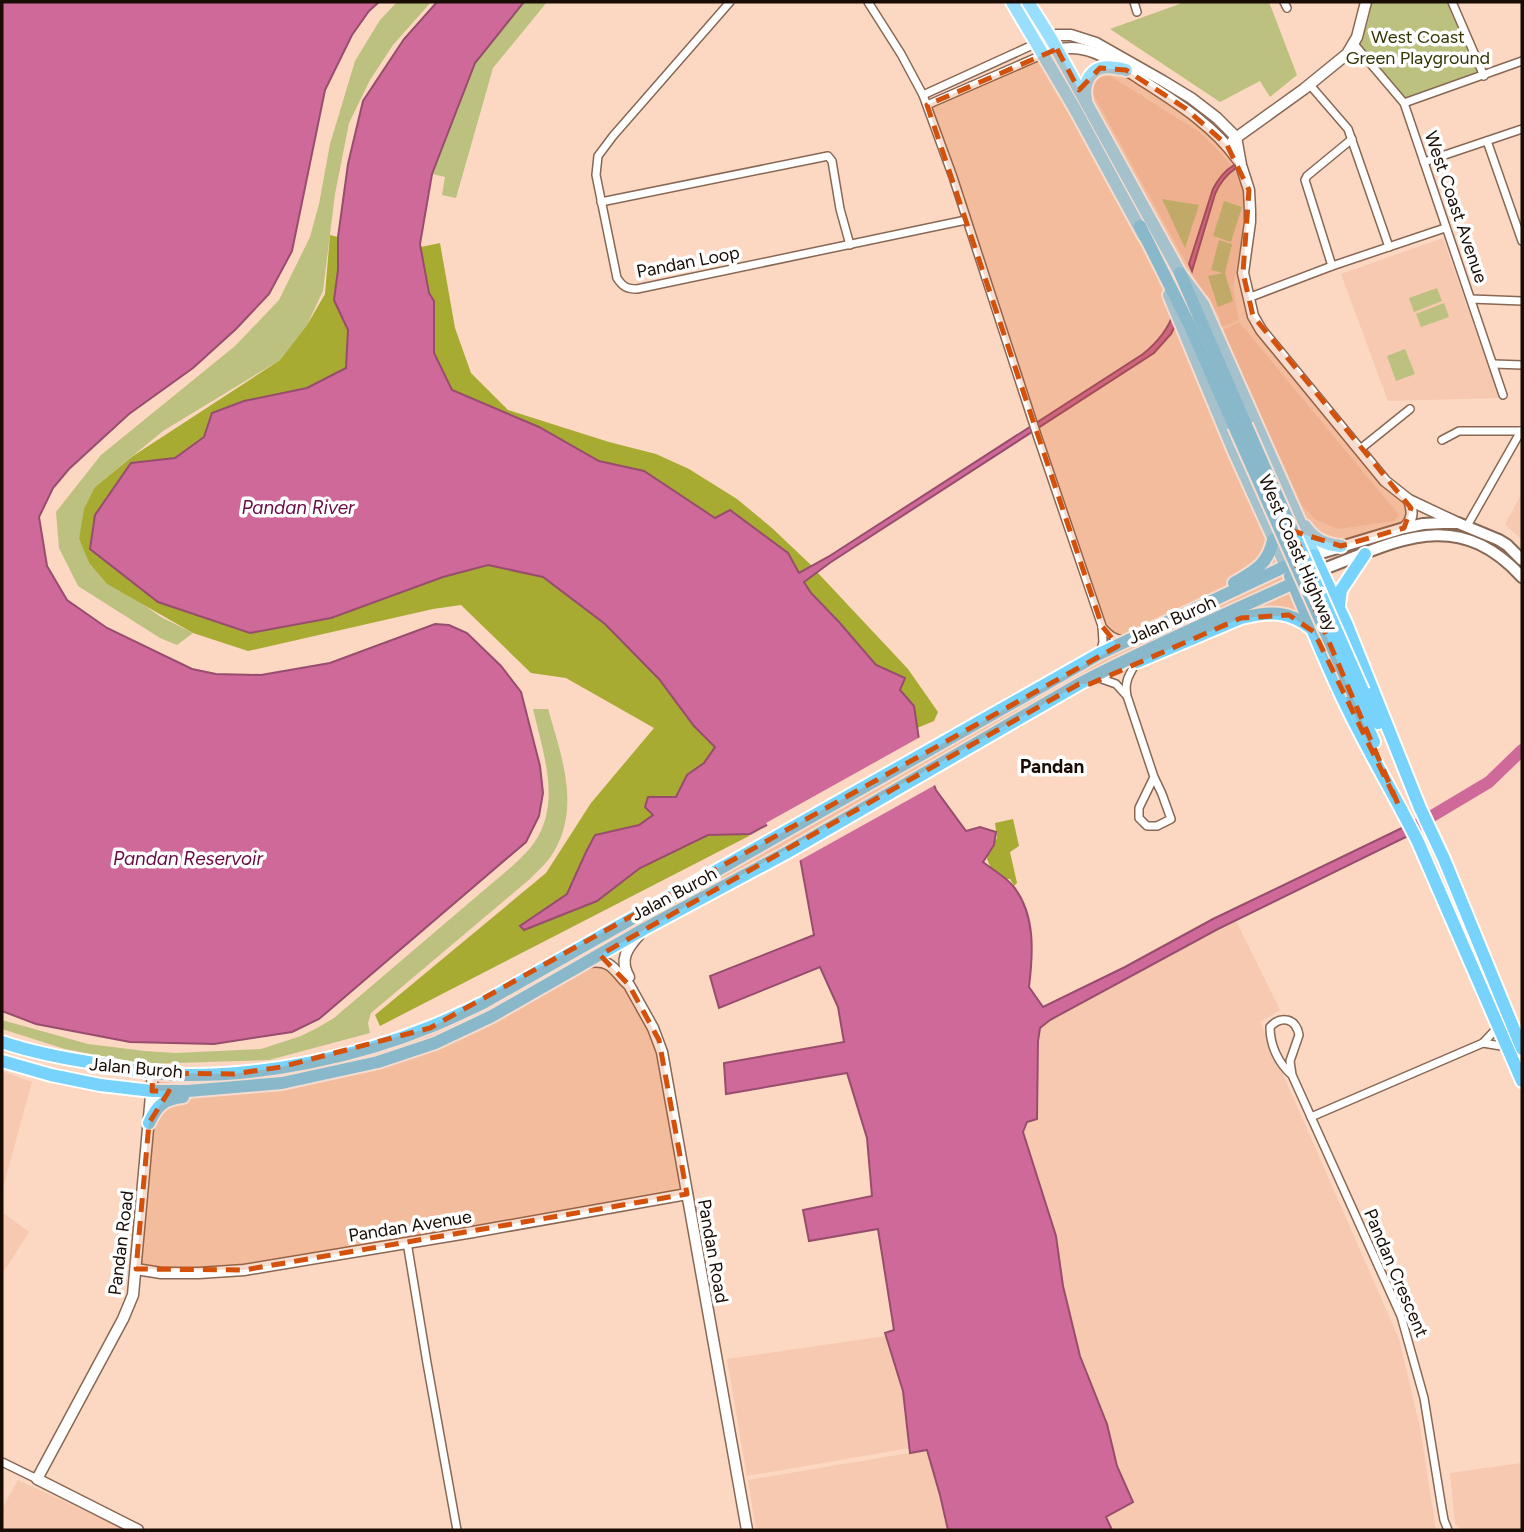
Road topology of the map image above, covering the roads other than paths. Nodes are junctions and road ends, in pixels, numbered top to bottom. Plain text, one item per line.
1 (730, 2) edge
2 (868, 2) edge
3 (1012, 2) edge
4 (1028, 2) edge
5 (1134, 2) edge
6 (1366, 2) edge
7 (1452, 2) edge
8 (1138, 12) dead end
9 (1050, 37) junction
10 (1354, 44) junction
11 (1040, 49) junction
12 (1056, 49) junction
13 (1522, 61) edge
14 (1126, 70) junction
15 (1484, 75) junction
16 (1310, 85) junction
17 (923, 95) junction
18 (1404, 103) junction
19 (927, 105) junction
20 (1090, 110) junction
21 (1522, 130) edge
22 (1236, 137) junction
23 (1352, 139) junction
24 (1487, 141) junction
25 (1227, 145) junction
26 (1424, 162) junction
27 (1241, 165) junction
28 (601, 202) junction
29 (966, 220) junction
30 (1140, 226) junction
31 (1446, 228) junction
32 (1522, 241) edge
33 (850, 245) junction
34 (1389, 247) junction
35 (1332, 266) junction
36 (1180, 273) junction
37 (1248, 298) junction
38 (1471, 299) junction
39 (1522, 301) edge
40 (1494, 365) junction
41 (1522, 365) edge
42 (1503, 395) dead end
43 (1410, 409) dead end
44 (1240, 425) junction
45 (1522, 431) edge
46 (1441, 440) dead end
47 (1359, 450) junction
48 (1409, 500) junction
49 (1298, 517) junction
50 (1463, 525) junction
51 (1404, 528) junction
52 (1273, 540) junction
53 (1341, 546) junction
54 (1365, 554) junction
55 (1314, 555) junction
56 (1522, 560) edge
57 (1286, 566) junction
58 (1321, 570) junction
59 (1522, 577) edge
60 (1293, 583) junction
61 (1339, 607) junction
62 (1188, 613) junction
63 (1102, 626) junction
64 (1314, 632) junction
65 (1132, 640) junction
66 (1099, 654) junction
67 (1136, 663) junction
68 (1102, 679) junction
69 (1079, 684) junction
70 (1358, 693) junction
71 (1127, 696) junction
72 (1154, 777) junction
73 (1419, 805) junction
74 (1401, 809) junction
75 (644, 929) junction
76 (585, 963) junction
77 (629, 985) junction
78 (1499, 1026) junction
79 (2, 1042) edge
80 (1483, 1043) junction
81 (1508, 1047) junction
82 (1522, 1049) edge
83 (2, 1061) edge
84 (153, 1073) junction
85 (214, 1075) junction
86 (1292, 1075) junction
87 (1522, 1081) edge
88 (223, 1088) junction
89 (199, 1090) junction
90 (152, 1091) junction
91 (1311, 1117) junction
92 (149, 1123) junction
93 (687, 1194) junction
94 (407, 1242) junction
95 (136, 1269) junction
96 (2, 1462) edge
97 (37, 1479) junction
98 (138, 1530) edge
99 (457, 1530) edge
100 (747, 1530) edge
101 (1448, 1530) edge

1 - 28 street, Pandan Loop
2 - 17 street
3 - 11 main road, West Coast Highway
4 - 9 main road, West Coast Highway
5 - 8 street
6 - 10 street
7 - 15 street
9 - 11 street
9 - 12 main road, West Coast Highway
9 - 22 street
10 - 16 street
10 - 18 street, West Coast Avenue
11 - 12 street
11 - 17 street
11 - 19 street
11 - 30 main road, West Coast Highway
12 - 14 street
12 - 20 main road, West Coast Highway
13 - 15 street
14 - 20 main road
14 - 25 street
15 - 18 street
16 - 22 street
16 - 23 street
17 - 19 street
18 - 26 street, West Coast Avenue
19 - 29 street
20 - 36 main road, West Coast Highway
21 - 24 street
22 - 25 street
22 - 27 street
23 - 34 street
23 - 35 street
24 - 26 street
24 - 32 street
25 - 27 street
26 - 31 street, West Coast Avenue
27 - 37 street
28 - 33 street, Pandan Loop
28 - 33 street
29 - 33 street, Pandan Loop
29 - 63 street
30 - 44 highway
30 - 52 main road, West Coast Highway
31 - 34 street
31 - 38 street, West Coast Avenue
34 - 35 street
35 - 37 street
36 - 44 highway
36 - 49 main road, West Coast Highway
37 - 47 street
38 - 39 street
38 - 40 street, West Coast Avenue
40 - 41 street
40 - 42 street, West Coast Avenue
43 - 47 street
44 - 70 highway, bridge
45 - 46 street
45 - 50 street
47 - 48 street
48 - 50 street
48 - 51 street
49 - 53 main road
49 - 55 main road, West Coast Highway
50 - 51 main road
50 - 56 main road
51 - 53 main road
52 - 57 main road, West Coast Highway
52 - 62 highway
53 - 55 main road
54 - 58 main road
54 - 59 main road
54 - 61 highway
55 - 57 highway, Jalan Buroh
55 - 58 highway, West Coast Highway
57 - 60 highway, West Coast Highway
57 - 62 highway, Jalan Buroh
58 - 60 highway, Jalan Buroh
58 - 61 highway, West Coast Highway
60 - 64 highway, West Coast Highway
60 - 69 highway, Jalan Buroh
61 - 73 highway, West Coast Highway
62 - 65 highway, Jalan Buroh
63 - 65 street
63 - 66 street
64 - 67 highway
64 - 74 highway, West Coast Highway
65 - 66 highway, Jalan Buroh
66 - 85 highway, Jalan Buroh
67 - 68 highway
67 - 71 street
68 - 69 highway
68 - 71 street
69 - 75 highway, Jalan Buroh
70 - 73 highway
70 - 74 highway
71 - 72 street
72 - 72 street
73 - 82 highway, West Coast Highway
74 - 78 highway, West Coast Highway
75 - 76 highway, Jalan Buroh
75 - 77 street, Pandan Road
76 - 77 street, Pandan Road
76 - 88 highway, Jalan Buroh
77 - 93 street, Pandan Road
78 - 80 street
78 - 81 highway, West Coast Highway
79 - 84 highway, Jalan Buroh
80 - 81 street
80 - 91 street
81 - 87 highway, West Coast Highway
83 - 90 highway, Jalan Buroh
84 - 85 highway, Jalan Buroh
84 - 90 street, Pandan Road
85 - 88 highway
86 - 86 street, Pandan Crescent
86 - 91 street, Pandan Crescent
88 - 89 highway, Jalan Buroh
89 - 90 highway, Jalan Buroh
89 - 92 highway
90 - 92 street, Pandan Road
91 - 101 street, Pandan Crescent
92 - 95 street, Pandan Road
93 - 94 street, Pandan Avenue
93 - 100 street, Pandan Road
94 - 95 street, Pandan Avenue
94 - 99 street
95 - 97 street, Pandan Road
96 - 97 street
97 - 98 street

